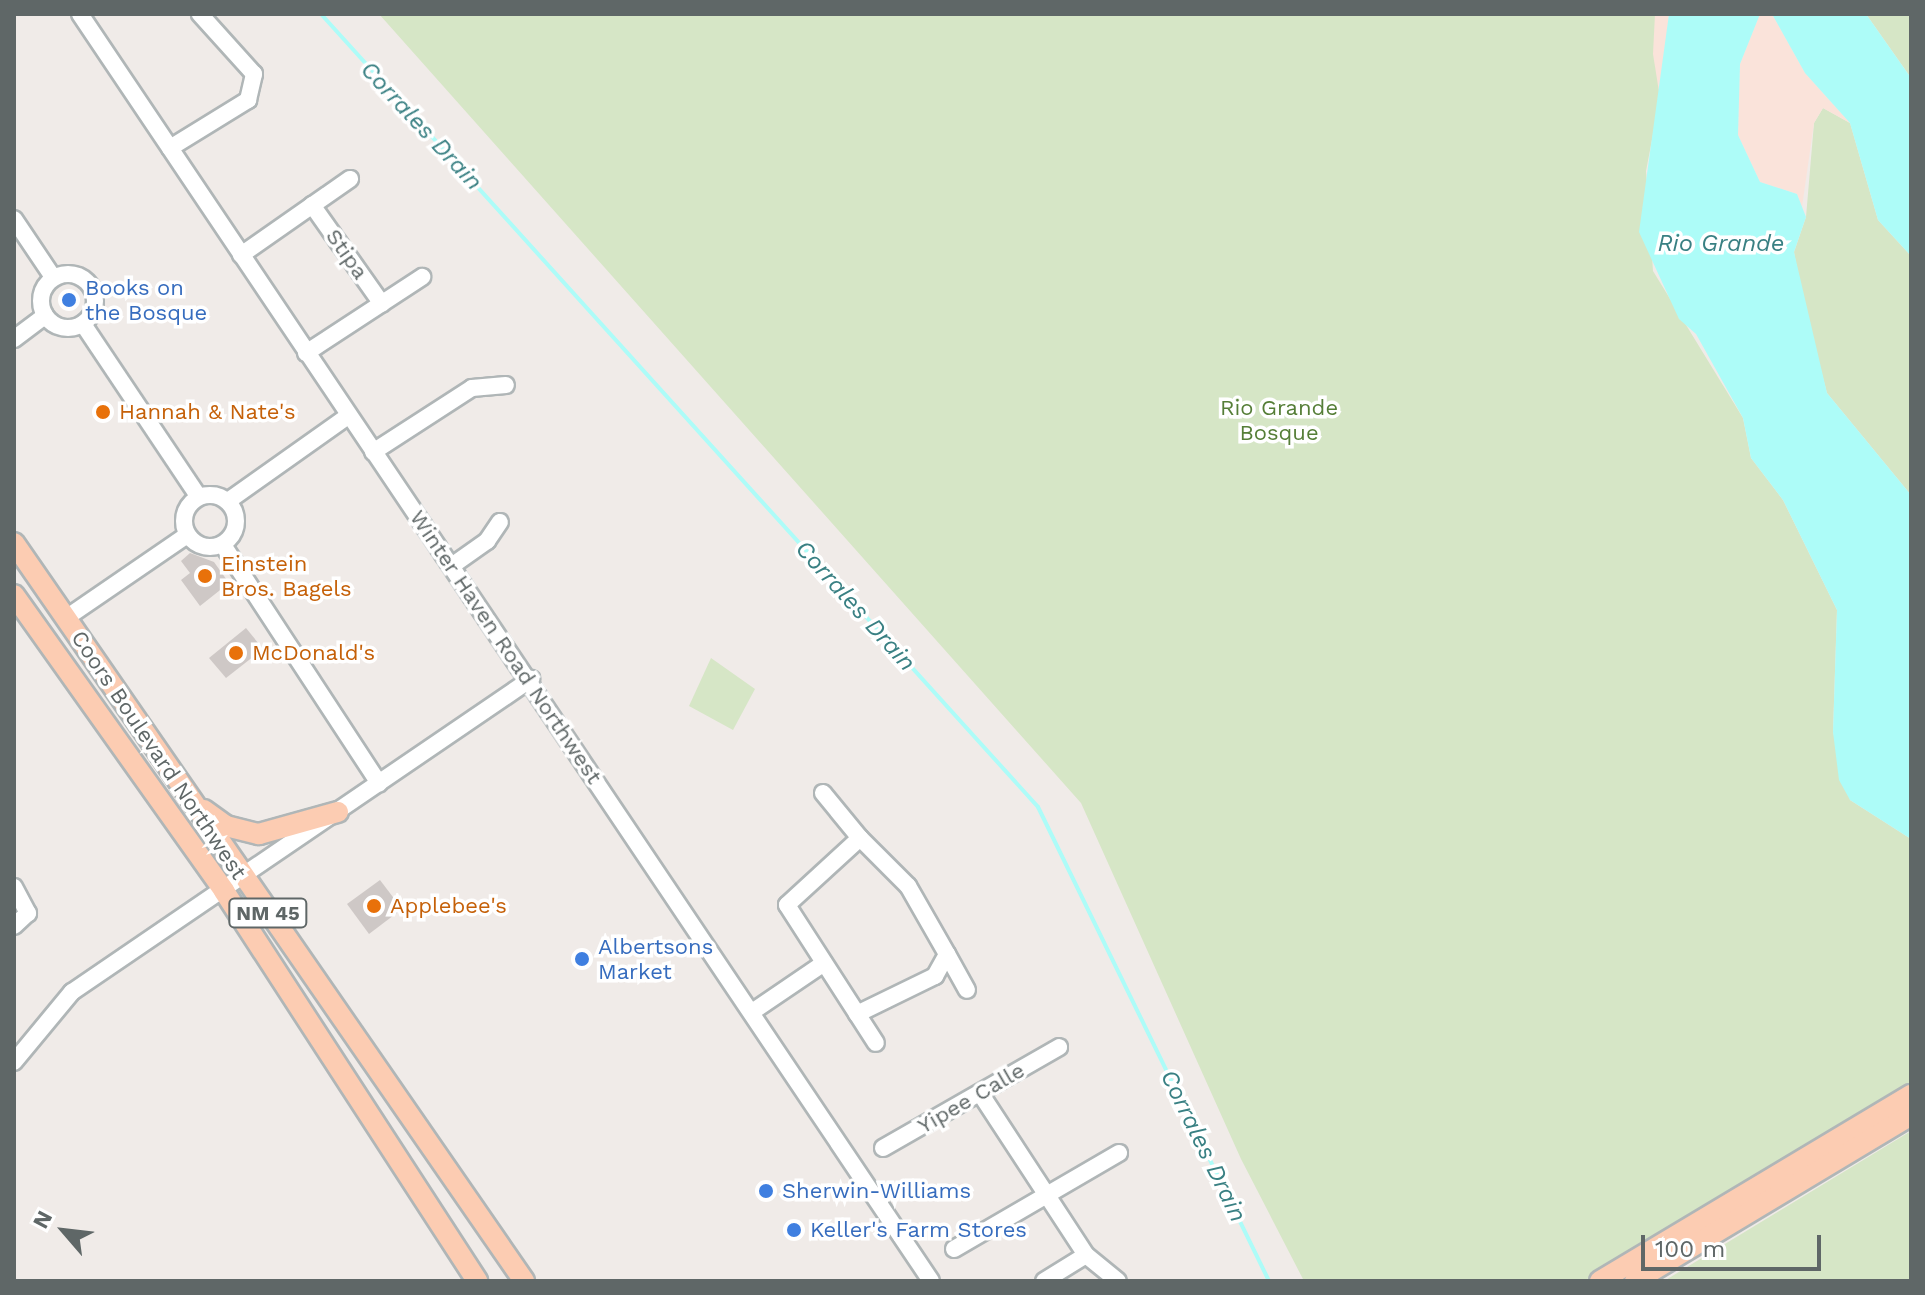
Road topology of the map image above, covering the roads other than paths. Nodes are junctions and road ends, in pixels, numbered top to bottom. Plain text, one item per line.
1 (80, 14) edge
2 (200, 14) edge
3 (170, 148) junction
4 (350, 179) dead end
5 (312, 205) junction
6 (14, 219) edge
7 (241, 255) junction
8 (53, 277) junction
9 (422, 277) dead end
10 (382, 304) junction
11 (45, 316) junction
12 (83, 324) junction
13 (14, 339) edge
14 (306, 353) junction
15 (506, 385) dead end
16 (348, 416) junction
17 (373, 452) junction
18 (199, 497) junction
19 (228, 501) junction
20 (500, 522) dead end
21 (187, 535) junction
22 (14, 543) edge
23 (223, 545) junction
24 (453, 565) junction
25 (14, 595) edge
26 (66, 618) junction
27 (531, 679) junction
28 (379, 783) junction
29 (823, 793) dead end
30 (191, 801) junction
31 (338, 812) junction
32 (860, 838) junction
33 (244, 879) junction
34 (14, 887) edge
35 (224, 891) junction
36 (14, 926) edge
37 (947, 954) junction
38 (824, 963) junction
39 (967, 990) dead end
40 (752, 1012) junction
41 (857, 1014) junction
42 (876, 1043) dead end
43 (1059, 1047) dead end
44 (14, 1062) edge
45 (980, 1093) junction
46 (1911, 1095) edge
47 (1911, 1115) edge
48 (883, 1148) dead end
49 (1119, 1153) dead end
50 (1045, 1196) junction
51 (954, 1249) dead end
52 (1086, 1255) junction
53 (477, 1281) edge
54 (524, 1281) edge
55 (931, 1281) edge
56 (1044, 1281) edge
57 (1118, 1281) edge
58 (1600, 1281) edge
59 (1635, 1281) edge

1 - 3 street, Winter Haven Road Northwest
2 - 3 street
3 - 7 street, Winter Haven Road Northwest
4 - 5 street
5 - 7 street
5 - 10 street, Stipa
6 - 8 street
7 - 14 street, Winter Haven Road Northwest
8 - 11 street
8 - 12 street
9 - 10 street
10 - 14 street
11 - 12 street
11 - 13 street
12 - 18 street
14 - 16 street, Winter Haven Road Northwest
15 - 17 street
16 - 17 street, Winter Haven Road Northwest
16 - 19 street
17 - 24 street, Winter Haven Road Northwest
18 - 19 street
18 - 21 street
19 - 23 street
20 - 24 street
21 - 23 street
21 - 26 street
22 - 26 main road, Coors Boulevard Northwest / NM 45
23 - 28 street
24 - 27 street, Winter Haven Road Northwest
25 - 35 main road, Coors Boulevard Northwest / NM 45
26 - 30 main road, Coors Boulevard Northwest / NM 45
27 - 28 street
27 - 40 street, Winter Haven Road Northwest
28 - 31 street
29 - 32 street
30 - 31 main road
30 - 33 main road, Coors Boulevard Northwest / NM 45
31 - 33 street
32 - 37 street
32 - 38 street
33 - 35 street
33 - 54 main road, Coors Boulevard Northwest / NM 45
34 - 36 street
35 - 44 street
35 - 53 main road, Coors Boulevard Northwest / NM 45
37 - 39 street
37 - 41 street
38 - 40 street
38 - 41 street
40 - 55 street, Winter Haven Road Northwest
41 - 42 street
43 - 45 street, Yipee Calle
45 - 48 street, Yipee Calle
45 - 50 street
46 - 58 main road
47 - 59 main road
49 - 50 street
50 - 51 street
50 - 52 street
52 - 56 street
52 - 57 street

